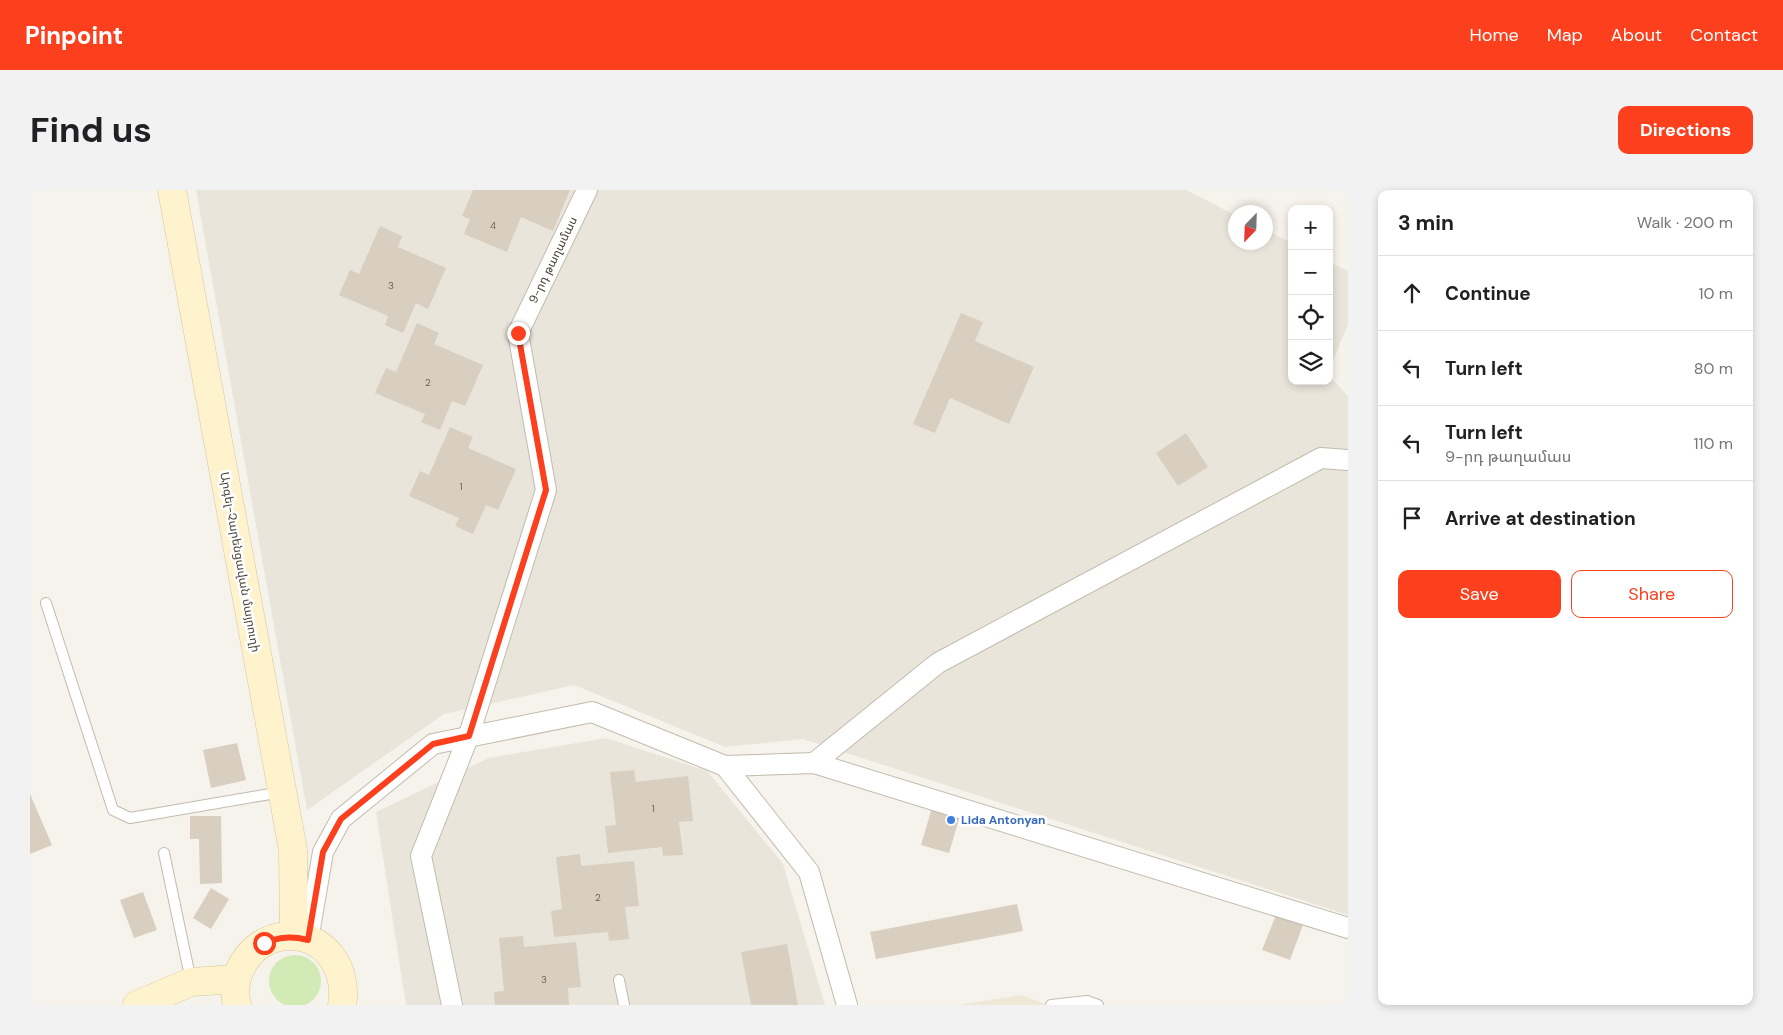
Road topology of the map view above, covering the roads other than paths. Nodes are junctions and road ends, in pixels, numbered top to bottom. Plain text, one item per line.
1 (172, 190) edge
2 (587, 190) edge
3 (1348, 460) edge
4 (46, 603) dead end
5 (469, 736) junction
6 (814, 763) junction
7 (725, 766) junction
8 (283, 792) junction
9 (164, 853) dead end
10 (1348, 928) edge
11 (301, 938) junction
12 (619, 980) dead end
13 (191, 982) junction
14 (237, 992) edge
15 (137, 1005) edge
16 (342, 1005) edge
17 (452, 1005) edge
18 (624, 1005) edge
19 (847, 1005) edge
20 (1051, 1005) edge
21 (1098, 1005) edge

1 - 8 main road, Արգել-Չարենցավան մայրուղի
2 - 5 street, 9-րդ թաղամաս
3 - 6 street
4 - 8 lane
5 - 7 street
5 - 11 street
5 - 17 street, 9-րդ թաղամաս
6 - 7 street
6 - 10 street
7 - 19 street
8 - 11 main road, Արգել-Չարենցավան մայրուղի
9 - 13 lane
11 - 14 main road
11 - 16 main road
12 - 18 lane
13 - 14 main road
13 - 15 main road
20 - 21 lane

